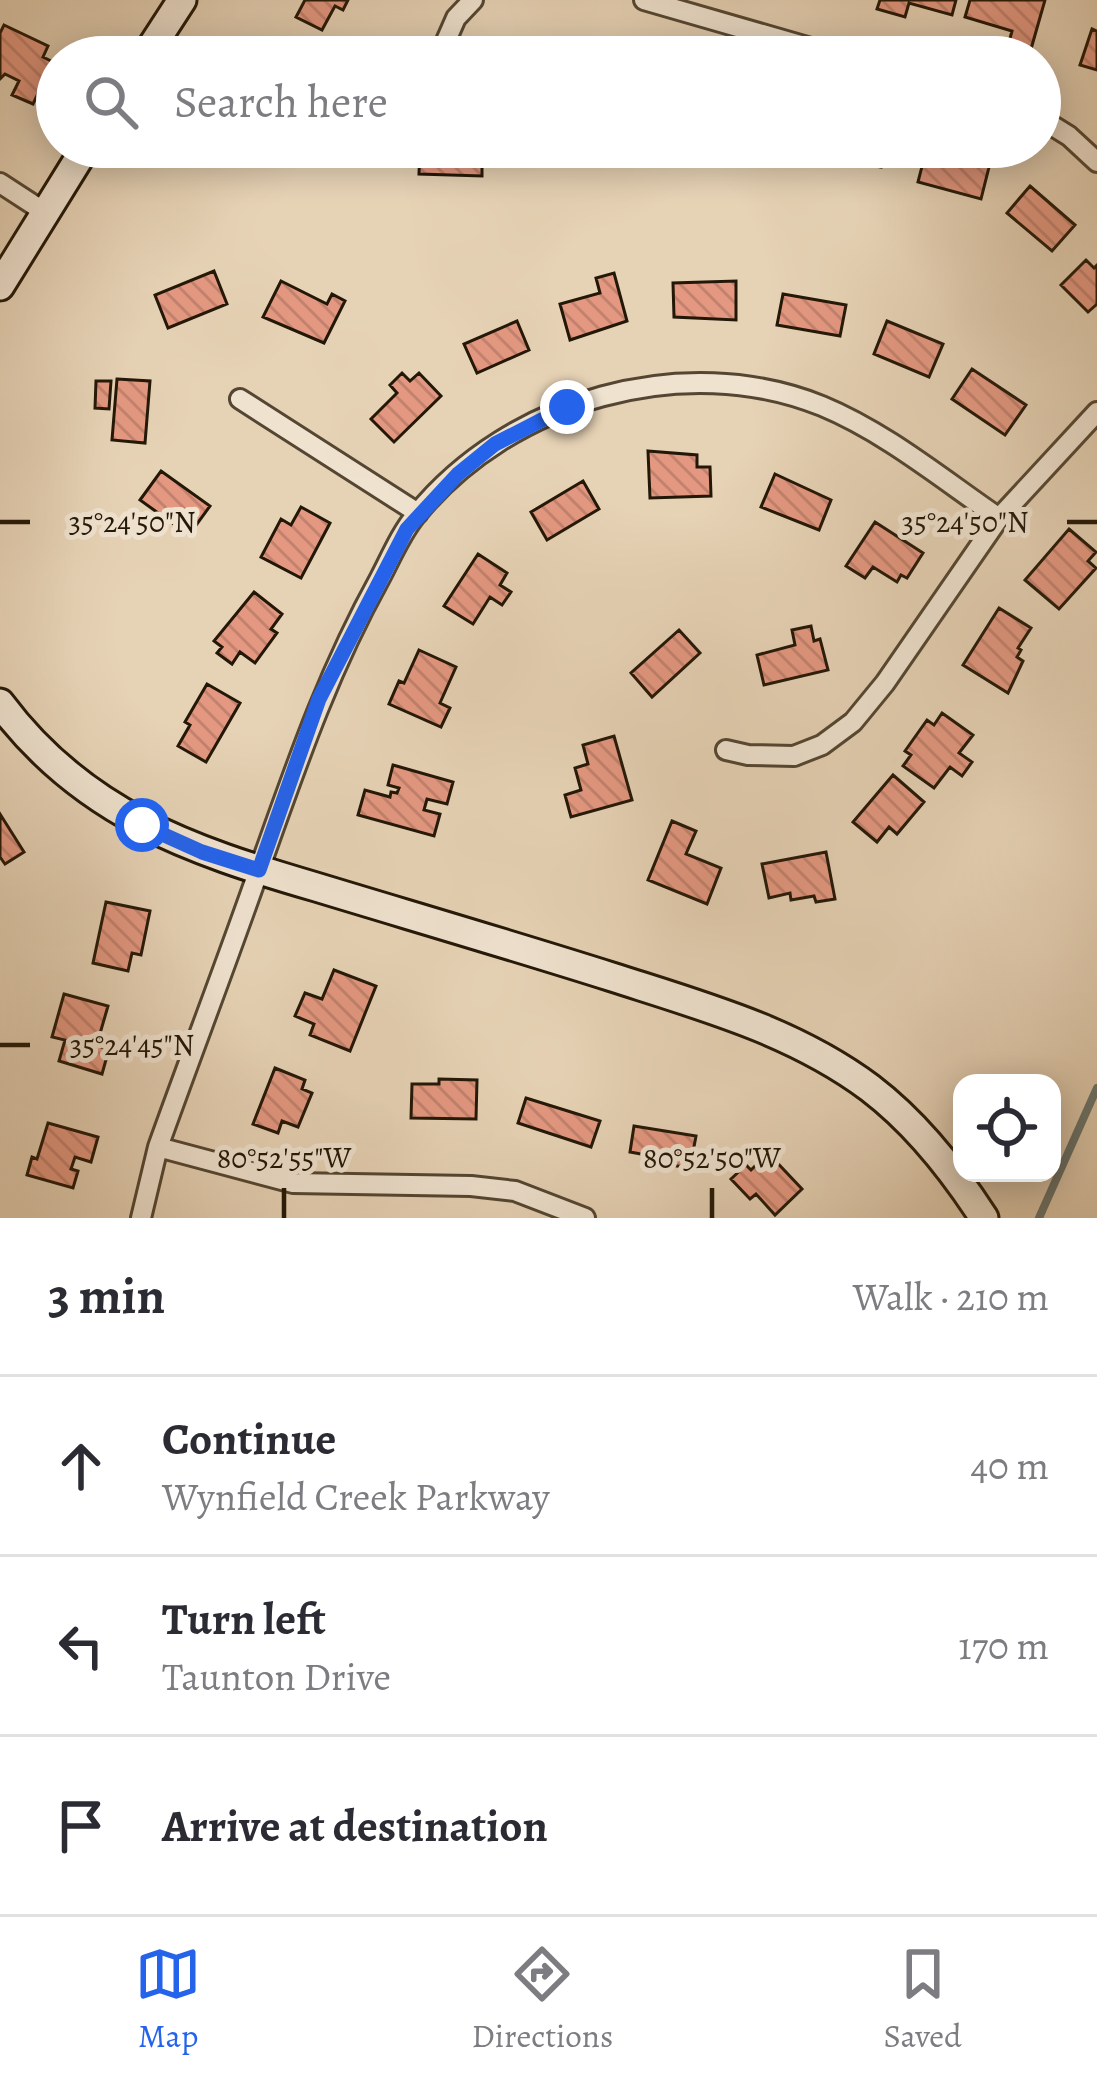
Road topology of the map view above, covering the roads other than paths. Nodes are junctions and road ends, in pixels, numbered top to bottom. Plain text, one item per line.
1 (182, 0) edge
2 (473, 0) edge
3 (644, 0) edge
4 (159, 36) edge
5 (448, 36) edge
6 (769, 36) edge
7 (1061, 131) edge
8 (1097, 162) edge
9 (72, 168) edge
10 (0, 183) edge
11 (43, 212) junction
12 (0, 286) edge
13 (240, 399) dead end
14 (1097, 412) edge
15 (418, 513) junction
16 (999, 518) junction
17 (1, 706) edge
18 (726, 750) dead end
19 (259, 870) junction
20 (158, 1147) junction
21 (141, 1218) edge
22 (585, 1218) edge
23 (984, 1218) edge

1 - 4 street
2 - 5 street
3 - 6 street
7 - 8 street
9 - 11 street
10 - 11 street
11 - 12 street
13 - 15 street
14 - 16 street
15 - 16 street
15 - 19 street
16 - 18 street
17 - 19 street
19 - 20 street
19 - 23 street
20 - 21 street
20 - 22 street

